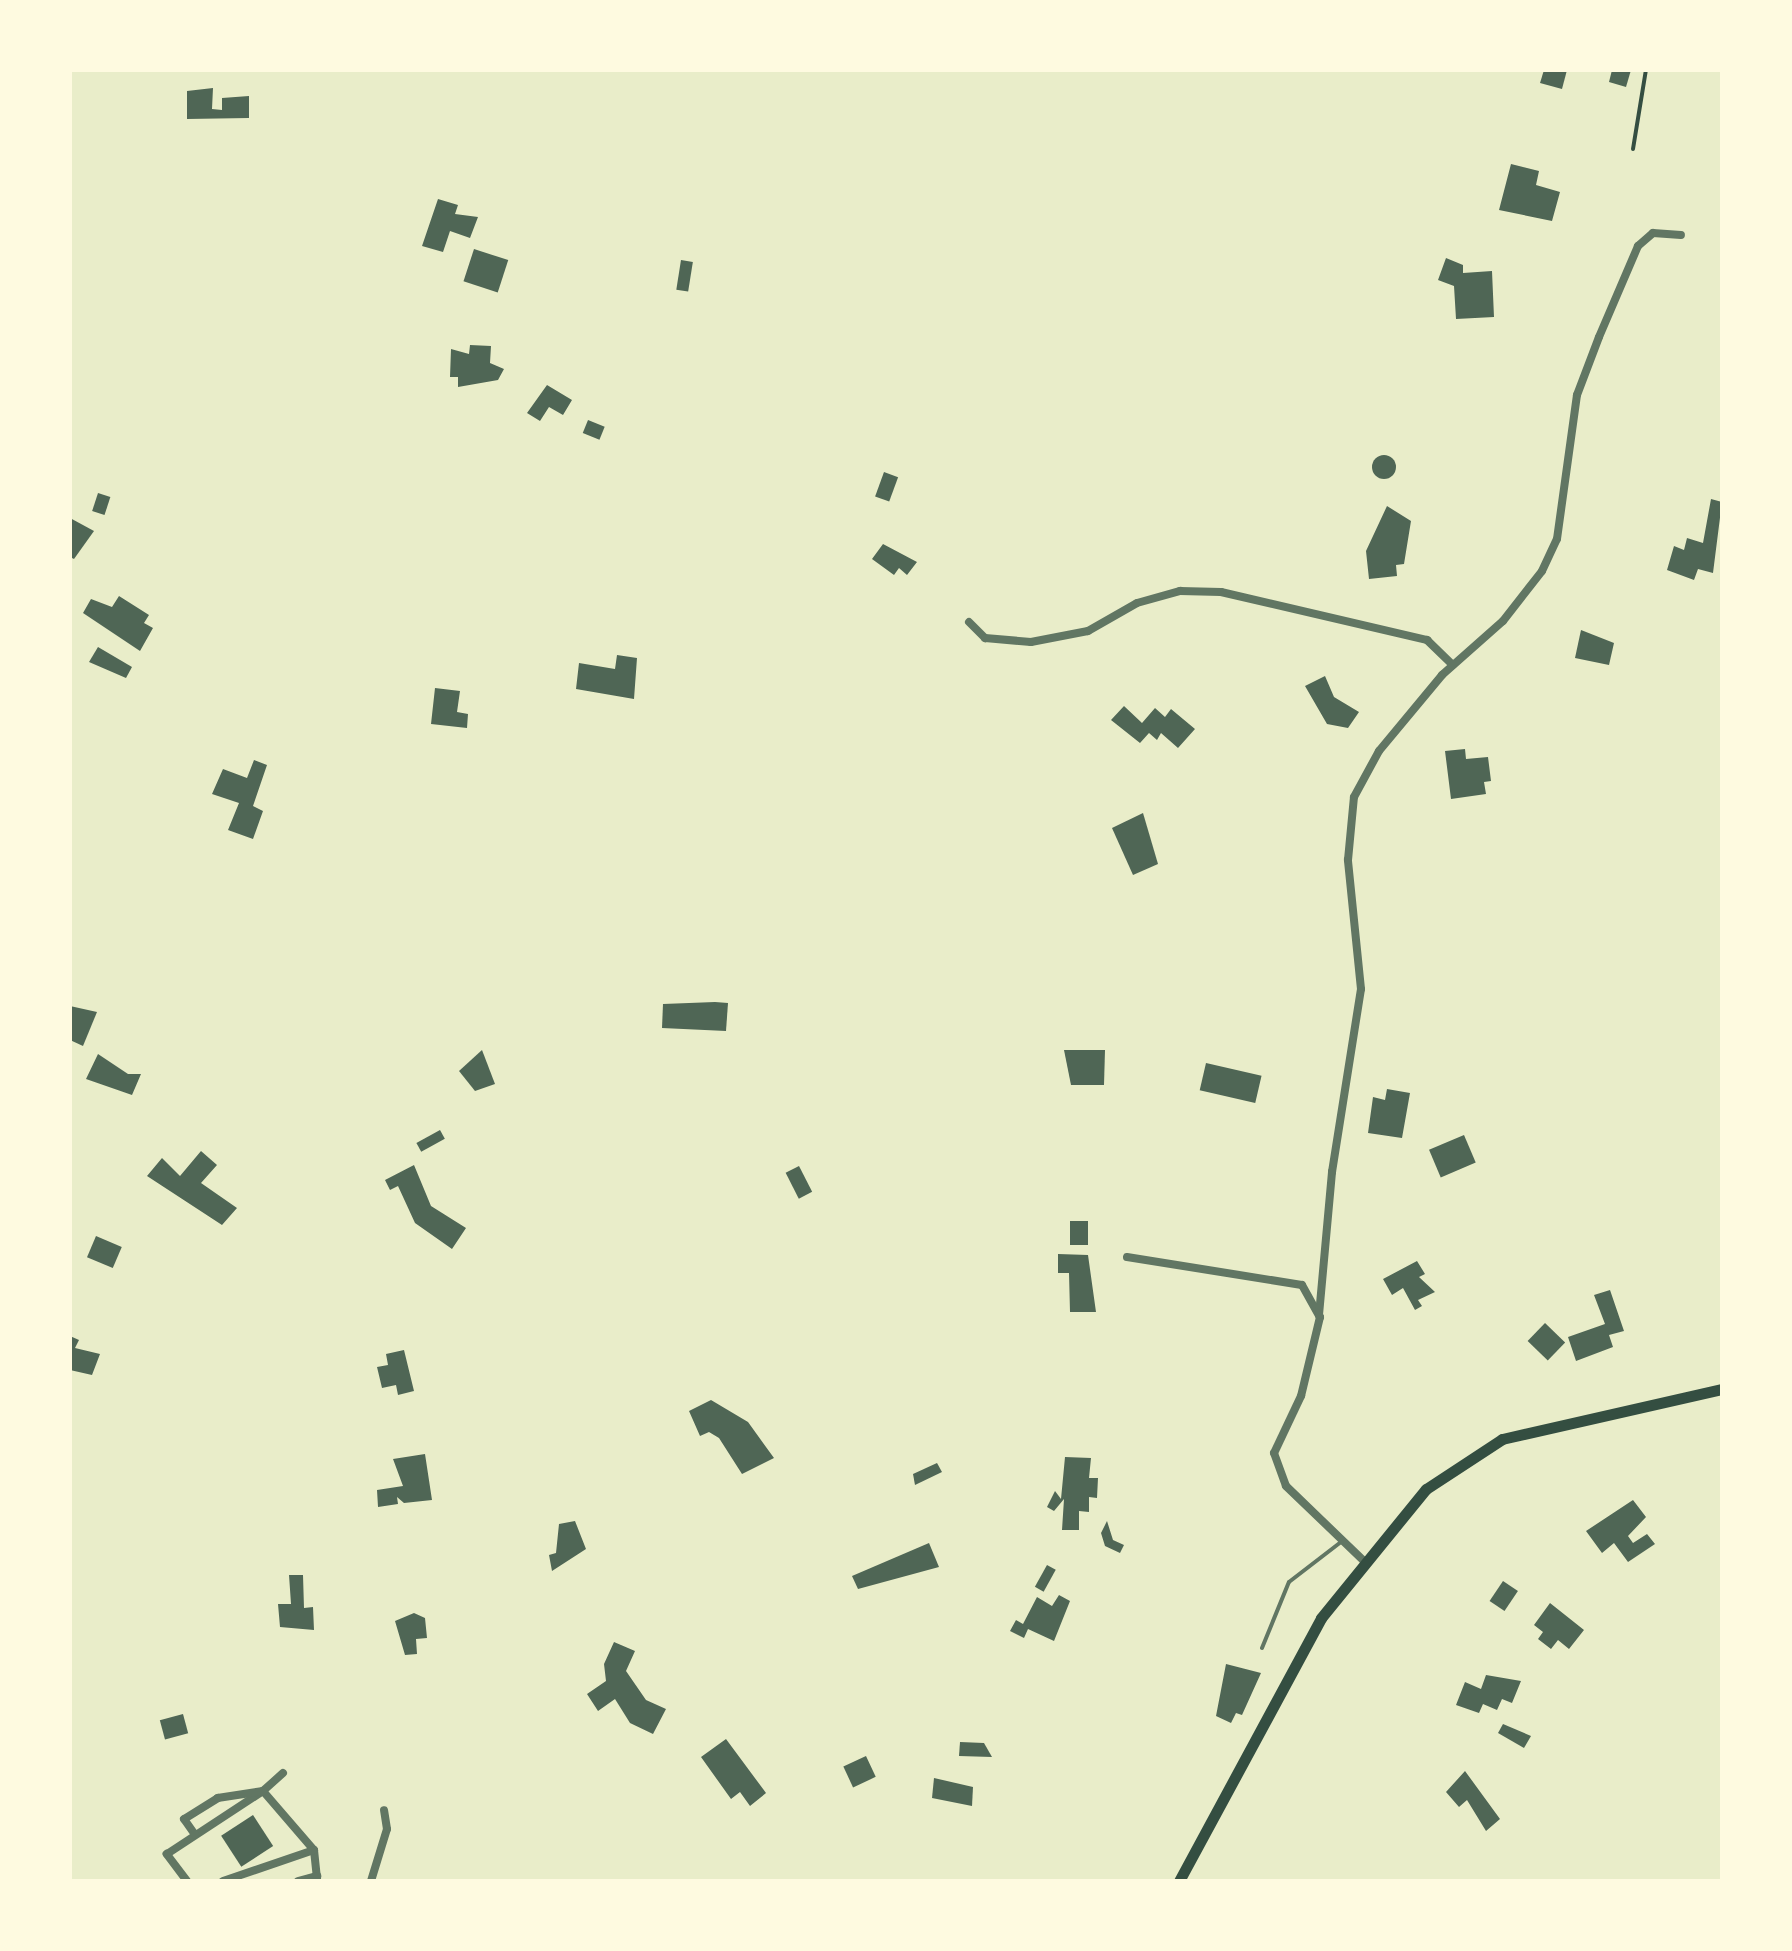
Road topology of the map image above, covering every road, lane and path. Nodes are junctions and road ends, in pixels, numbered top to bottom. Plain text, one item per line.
1 (1646, 70) edge
2 (1632, 149) dead end
3 (1681, 235) dead end
4 (969, 622) dead end
5 (1453, 665) junction
6 (1127, 1258) dead end
7 (1319, 1315) junction
8 (1722, 1389) edge
9 (1342, 1542) junction
10 (1364, 1562) junction
11 (1262, 1648) dead end
12 (283, 1773) dead end
13 (263, 1791) junction
14 (384, 1810) dead end
15 (195, 1835) junction
16 (314, 1850) junction
17 (317, 1878) edge
18 (188, 1881) edge
19 (223, 1881) edge
20 (298, 1881) edge
21 (371, 1881) edge
22 (1179, 1881) edge

1 - 2 path
3 - 5 street
4 - 5 street
5 - 7 street
6 - 7 street
7 - 9 street
8 - 10 main road
9 - 10 street
9 - 11 lane
10 - 22 main road
12 - 13 street
13 - 15 street
13 - 15 street
13 - 16 street
14 - 21 street
15 - 18 street
16 - 17 street
16 - 19 street
17 - 20 street

